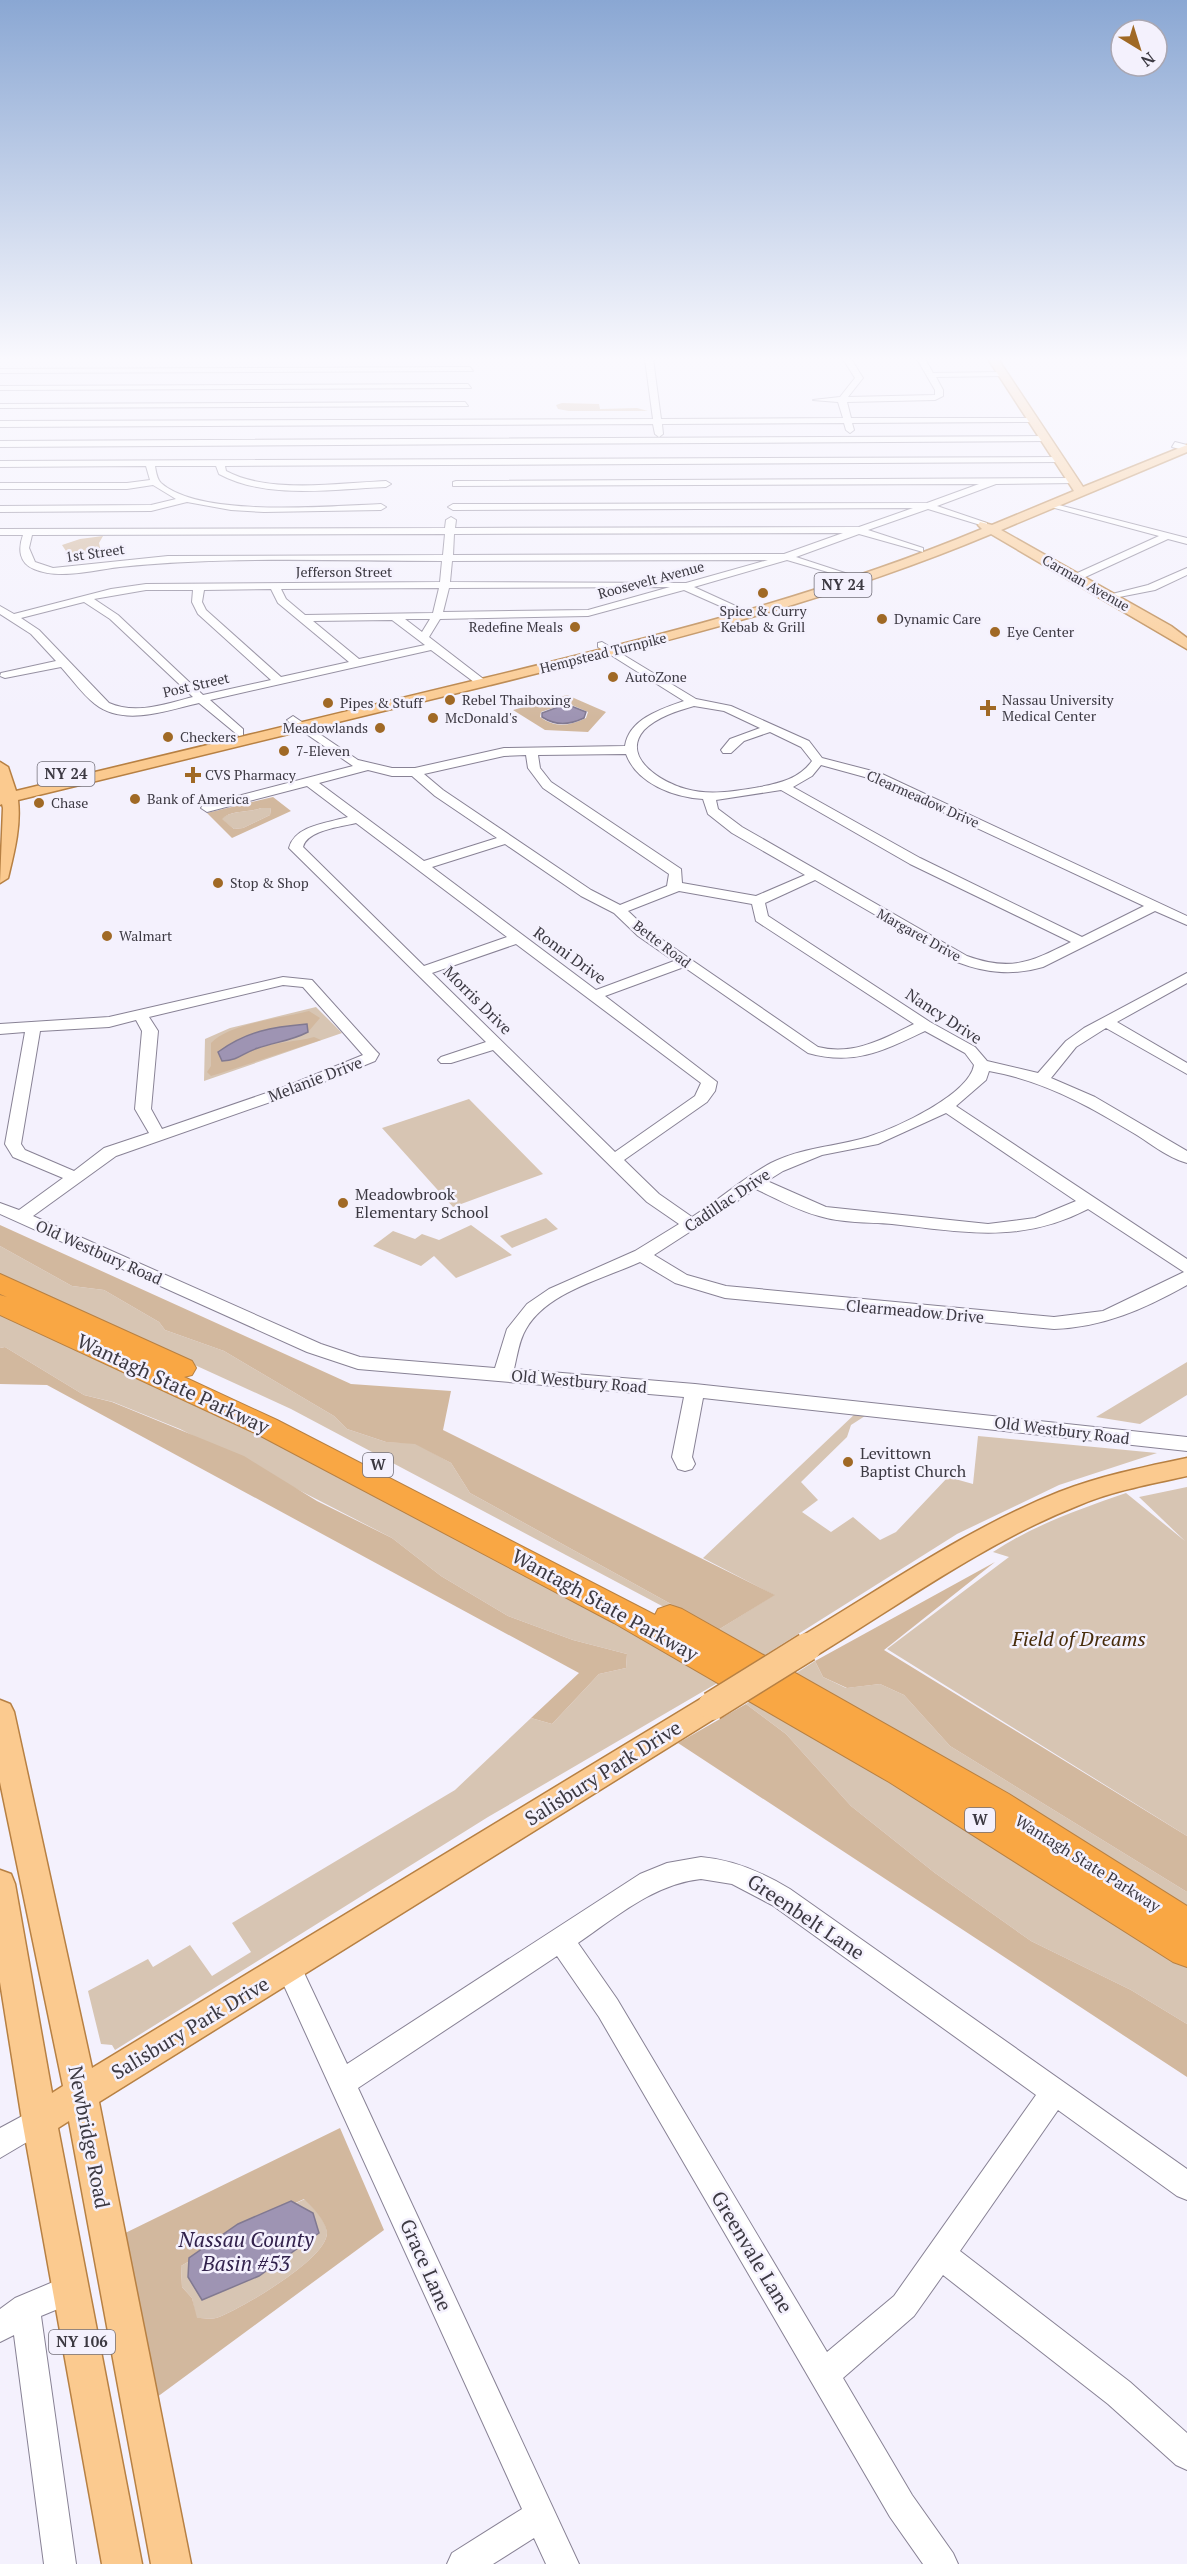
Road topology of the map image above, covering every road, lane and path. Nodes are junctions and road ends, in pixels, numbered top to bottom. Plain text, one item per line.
1 (153, 479) edge
2 (234, 479) edge
3 (387, 479) edge
4 (457, 479) edge
5 (665, 479) edge
6 (869, 479) edge
7 (1071, 479) edge
8 (1099, 479) edge
9 (156, 482) junction
10 (993, 482) junction
11 (666, 483) junction
12 (386, 484) junction
13 (456, 484) junction
14 (0, 486) edge
15 (1077, 487) junction
16 (875, 494) junction
17 (187, 499) junction
18 (1054, 505) junction
19 (930, 506) junction
20 (453, 507) junction
21 (0, 509) edge
22 (109, 509) junction
23 (379, 520) junction
24 (886, 522) junction
25 (989, 527) junction
26 (861, 531) junction
27 (0, 532) edge
28 (450, 532) junction
29 (28, 533) junction
30 (97, 533) junction
31 (1167, 536) junction
32 (1187, 541) edge
33 (251, 545) junction
34 (675, 548) junction
35 (920, 550) junction
36 (447, 557) junction
37 (788, 557) junction
38 (1187, 571) edge
39 (144, 573) junction
40 (843, 576) junction
41 (1077, 577) junction
42 (1164, 582) junction
43 (443, 585) junction
44 (200, 586) junction
45 (276, 586) junction
46 (1184, 587) dead end
47 (1109, 596) junction
48 (86, 599) junction
49 (0, 609) edge
50 (736, 610) junction
51 (438, 614) junction
52 (393, 615) junction
53 (13, 617) junction
54 (301, 618) junction
55 (423, 638) junction
56 (1187, 645) edge
57 (433, 646) junction
58 (607, 648) junction
59 (63, 663) junction
60 (357, 663) junction
61 (5, 675) dead end
62 (477, 680) junction
63 (279, 681) junction
64 (201, 699) junction
65 (693, 702) junction
66 (297, 723) junction
67 (772, 728) junction
68 (239, 732) junction
69 (630, 750) junction
70 (727, 750) dead end
71 (531, 751) junction
72 (818, 761) junction
73 (0, 767) edge
74 (365, 767) junction
75 (415, 772) junction
76 (310, 782) junction
77 (784, 787) junction
78 (5, 794) edge
79 (709, 797) junction
80 (207, 808) dead end
81 (358, 818) junction
82 (507, 839) junction
83 (423, 866) junction
84 (814, 876) junction
85 (0, 878) edge
86 (676, 886) junction
87 (758, 901) junction
88 (1155, 906) junction
89 (619, 910) junction
90 (1187, 921) edge
91 (518, 938) junction
92 (1081, 942) junction
93 (685, 962) junction
94 (423, 971) junction
95 (1183, 983) edge
96 (595, 995) junction
97 (142, 1017) junction
98 (1106, 1022) junction
99 (925, 1025) junction
100 (33, 1027) junction
101 (0, 1029) edge
102 (496, 1044) junction
103 (446, 1059) dead end
104 (982, 1065) junction
105 (1187, 1069) edge
106 (1043, 1077) junction
107 (946, 1106) junction
108 (158, 1135) junction
109 (1187, 1158) edge
110 (614, 1160) junction
111 (74, 1177) junction
112 (755, 1182) junction
113 (1089, 1201) junction
114 (0, 1208) edge
115 (21, 1217) junction
116 (691, 1224) junction
117 (641, 1255) junction
118 (1187, 1267) edge
119 (1187, 1277) edge
120 (0, 1283) edge
121 (0, 1304) edge
122 (503, 1374) junction
123 (695, 1391) junction
124 (1187, 1444) edge
125 (685, 1464) dead end
126 (1187, 1467) edge
127 (0, 1712) edge
128 (4, 1749) edge
129 (1, 1898) edge
130 (1187, 1926) edge
131 (561, 1940) junction
132 (1187, 1950) edge
133 (289, 1968) junction
134 (343, 2082) junction
135 (1054, 2092) junction
136 (81, 2094) junction
137 (39, 2120) junction
138 (0, 2144) edge
139 (1187, 2187) edge
140 (941, 2255) junction
141 (72, 2289) junction
142 (25, 2308) junction
143 (0, 2327) edge
144 (824, 2374) junction
145 (1187, 2454) edge
146 (540, 2516) junction
147 (60, 2564) edge
148 (122, 2564) edge
149 (171, 2564) edge
150 (463, 2564) edge
151 (563, 2564) edge
152 (942, 2564) edge

1 - 9 street
2 - 12 street
3 - 12 street
4 - 13 street
5 - 11 street
6 - 16 street
7 - 15 main road
8 - 15 main road, Hempstead Turnpike / NY 24
9 - 14 street
9 - 17 street
10 - 15 street
10 - 16 street
10 - 19 street, Roosevelt Avenue
11 - 13 street
11 - 16 street
11 - 34 street
12 - 23 street
13 - 20 street
15 - 18 main road, Hempstead Turnpike / NY 24
15 - 25 main road, Hempstead Turnpike / NY 24
16 - 19 street
16 - 24 street
16 - 34 street
17 - 22 street
17 - 23 street
18 - 25 main road, Hempstead Turnpike / NY 24
18 - 31 street
19 - 24 street, Roosevelt Avenue
19 - 25 street
20 - 28 street
20 - 34 street
21 - 22 street
22 - 30 street
23 - 28 street
23 - 33 street
24 - 26 street, Roosevelt Avenue
25 - 35 main road, Hempstead Turnpike / NY 24
25 - 41 main road, Carman Avenue
25 - 58 main road, Hempstead Turnpike / NY 24
26 - 34 street
26 - 35 street
26 - 37 street, Roosevelt Avenue
27 - 29 street
28 - 34 street
28 - 36 street
29 - 30 street
29 - 39 street, 1st Street
30 - 33 street
31 - 32 street
31 - 41 street
33 - 36 street, 1st Street
33 - 39 street, 1st Street
34 - 36 street, 1st Street
34 - 37 street, Roosevelt Avenue
34 - 37 street, 1st Street
34 - 43 street, Jefferson Street
34 - 50 street
34 - 51 street, Roosevelt Avenue
35 - 40 main road, Hempstead Turnpike / NY 24
36 - 43 street
37 - 40 street, 1st Street
38 - 42 street
39 - 44 street, Jefferson Street
39 - 48 street, Jefferson Street
40 - 50 main road, Hempstead Turnpike / NY 24
41 - 47 main road, Carman Avenue
42 - 46 street
42 - 47 street
43 - 45 street, Jefferson Street
43 - 51 street
44 - 45 street, Jefferson Street
44 - 63 street
45 - 54 street
47 - 56 main road, Carman Avenue
48 - 53 street, Jefferson Street
48 - 64 street
49 - 53 street, Post Street
50 - 58 main road, Hempstead Turnpike / NY 24
51 - 52 street, Roosevelt Avenue
51 - 55 street
52 - 54 street, Roosevelt Avenue
52 - 55 street
53 - 59 street, Post Street
54 - 60 street
55 - 57 street
57 - 60 street, Post Street
57 - 62 street
58 - 62 main road, Hempstead Turnpike / NY 24
58 - 65 street
59 - 61 street
59 - 64 street, Post Street
60 - 63 street, Post Street
62 - 66 main road, Hempstead Turnpike / NY 24
63 - 64 street, Post Street
64 - 68 street
65 - 67 street
65 - 69 street
66 - 68 main road, Hempstead Turnpike / NY 24
66 - 74 street
66 - 78 main road, Hempstead Turnpike / NY 24
67 - 70 street
67 - 72 street
68 - 78 main road, Hempstead Turnpike / NY 24
69 - 71 street
69 - 79 street
71 - 75 street
71 - 86 street
72 - 77 street
72 - 88 street, Clearmeadow Drive
73 - 78 main road
74 - 75 street
74 - 76 street
75 - 82 street, Bette Road
76 - 80 street
76 - 81 street, Ronni Drive
77 - 79 street
77 - 92 street
78 - 85 main road
79 - 84 street, Margaret Drive
81 - 83 street, Ronni Drive
81 - 94 street, Morris Drive
82 - 83 street
82 - 89 street, Bette Road
83 - 91 street, Ronni Drive
84 - 87 street
84 - 92 street, Margaret Drive
86 - 87 street
86 - 89 street
87 - 99 street, Nancy Drive
88 - 90 street, Clearmeadow Drive
88 - 92 street, Margaret Drive
89 - 93 street, Bette Road
91 - 94 street
91 - 96 street, Ronni Drive
93 - 96 street
93 - 99 street, Bette Road
94 - 102 street, Morris Drive
95 - 98 street
96 - 110 street, Ronni Drive
97 - 100 street, Melanie Drive
97 - 108 street
97 - 108 street, Melanie Drive
98 - 105 street
98 - 106 street
99 - 104 street, Nancy Drive
100 - 101 street, Melanie Drive
100 - 111 street
102 - 103 street
102 - 110 street, Morris Drive
104 - 106 street, Nancy Drive
104 - 107 street, Cadillac Drive
106 - 109 street, Nancy Drive
107 - 112 street, Cadillac Drive
107 - 113 street
108 - 111 street, Melanie Drive
110 - 116 street, Morris Drive
111 - 115 street, Melanie Drive
112 - 113 street
112 - 116 street, Cadillac Drive
113 - 118 street
114 - 115 street, Old Westbury Road
115 - 122 street, Old Westbury Road
116 - 117 street, Cadillac Drive
117 - 119 street, Clearmeadow Drive
117 - 122 street, Cadillac Drive
120 - 130 highway, Wantagh State Parkway / W
121 - 132 highway, Wantagh State Parkway / W
122 - 123 street, Old Westbury Road
123 - 124 street, Old Westbury Road
123 - 125 street
126 - 133 main road, Salisbury Park Drive, bridge
127 - 128 main road, Newbridge Road / NY 106
128 - 136 main road, Newbridge Road / NY 106
129 - 137 main road, NY 106
131 - 134 street, Greenbelt Lane
131 - 135 street, Greenbelt Lane
131 - 144 street, Greenvale Lane
133 - 134 street, Grace Lane
133 - 136 main road, Salisbury Park Drive
134 - 146 street, Grace Lane
135 - 139 street, Greenbelt Lane
135 - 140 street
136 - 137 main road, Salisbury Park Drive
136 - 149 main road, Newbridge Road / NY 106
137 - 138 street
137 - 141 main road, NY 106
140 - 144 street
140 - 145 street
141 - 142 street
141 - 148 main road, NY 106
142 - 143 street
142 - 147 street
144 - 152 street, Greenvale Lane
146 - 150 street
146 - 151 street, Grace Lane

